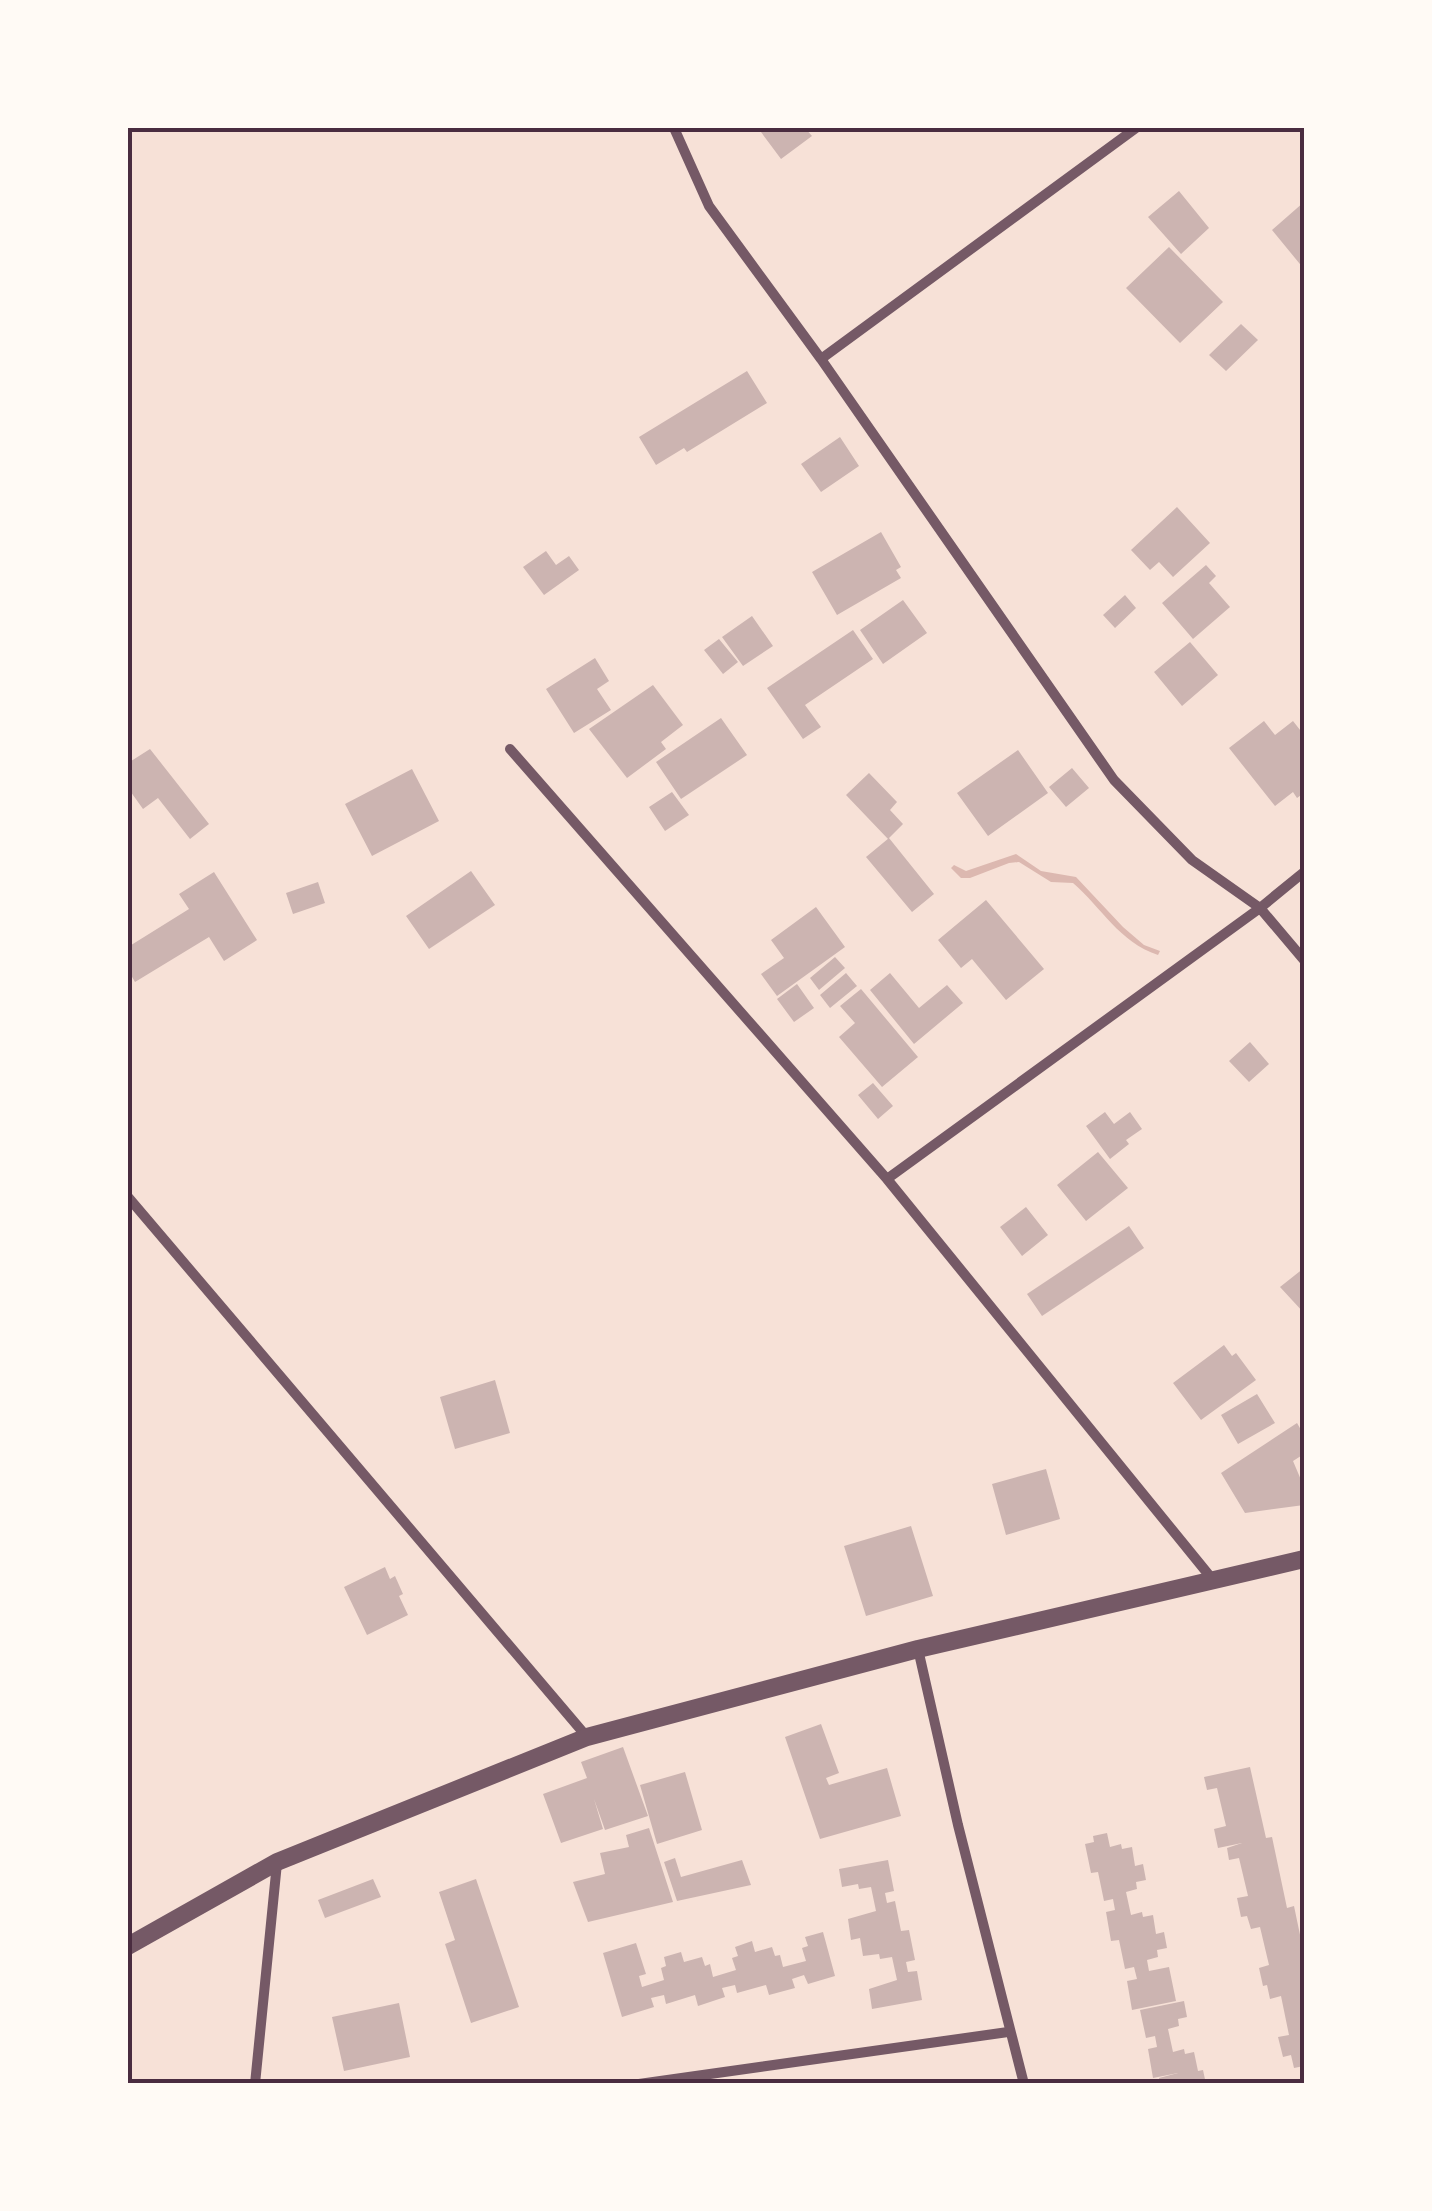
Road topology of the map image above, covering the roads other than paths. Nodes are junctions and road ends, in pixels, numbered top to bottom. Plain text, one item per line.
1 (674, 128) edge
2 (1136, 128) edge
3 (821, 359) junction
4 (510, 749) dead end
5 (1304, 872) edge
6 (1260, 908) junction
7 (1304, 960) edge
8 (887, 1179) junction
9 (128, 1197) edge
10 (1304, 1559) edge
11 (1213, 1580) junction
12 (918, 1649) junction
13 (586, 1737) junction
14 (277, 1862) junction
15 (128, 1946) edge
16 (1008, 2032) junction
17 (255, 2084) edge
18 (638, 2084) edge
19 (1024, 2084) edge

1 - 3 street
2 - 3 street
3 - 6 street
4 - 8 street
5 - 6 street
6 - 7 street
6 - 8 street
8 - 11 street
9 - 13 street
10 - 11 street
11 - 12 street
12 - 13 street
12 - 16 street
13 - 14 street
14 - 15 street
14 - 17 street
16 - 18 street
16 - 19 street

